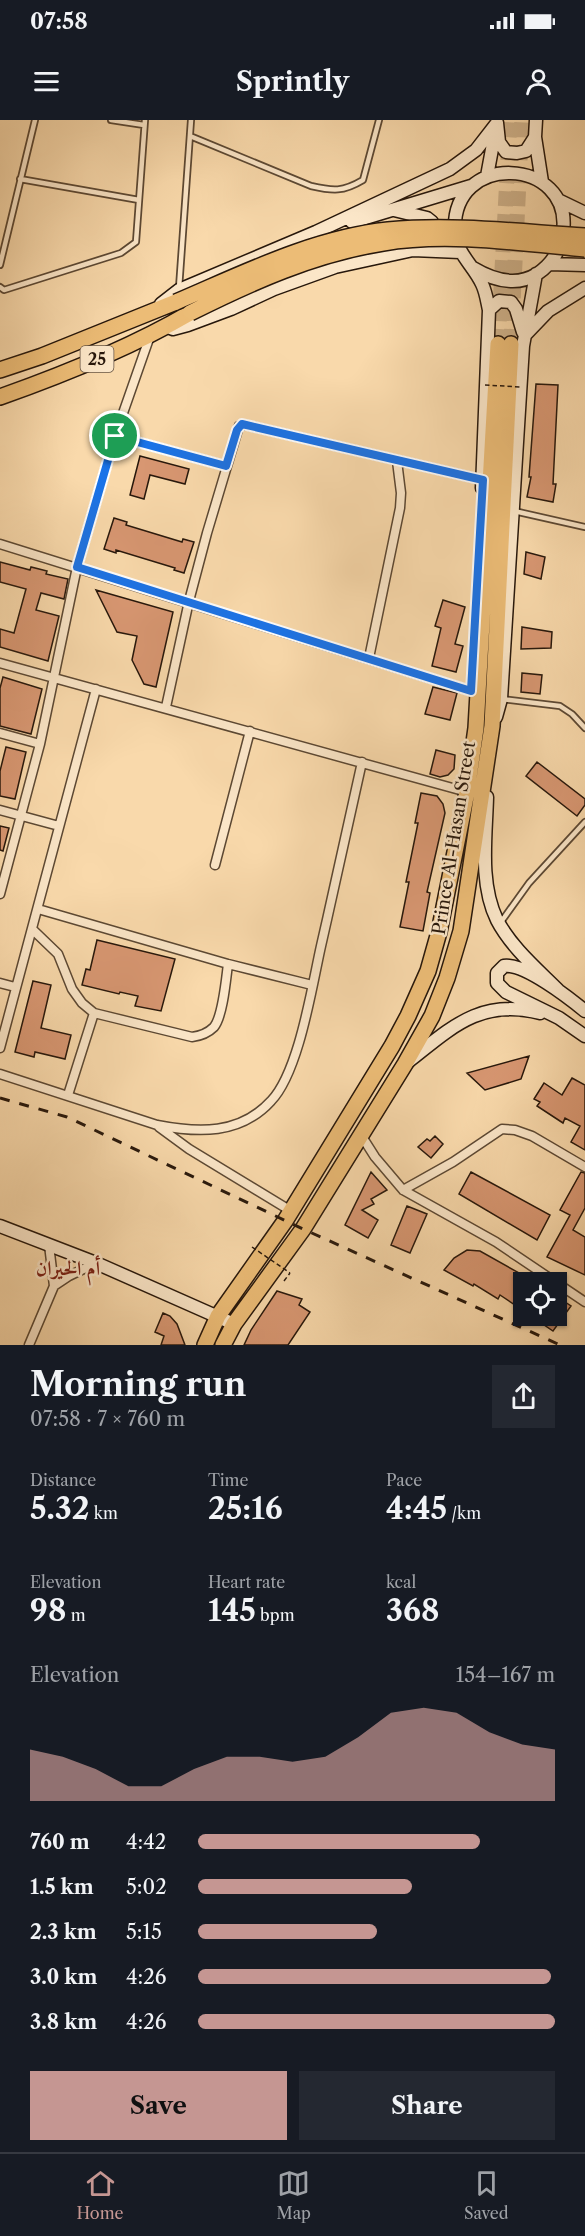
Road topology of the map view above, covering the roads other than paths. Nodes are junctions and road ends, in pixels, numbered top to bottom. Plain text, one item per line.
1 (34, 120) edge
2 (111, 120) edge
3 (191, 120) edge
4 (379, 120) edge
5 (536, 120) edge
6 (497, 122) edge
7 (145, 123) edge
8 (190, 136) junction
9 (535, 137) junction
10 (487, 176) junction
11 (20, 179) junction
12 (542, 182) junction
13 (471, 186) junction
14 (139, 200) junction
15 (558, 200) junction
16 (393, 209) junction
17 (585, 213) edge
18 (585, 227) edge
19 (316, 232) junction
20 (585, 236) edge
21 (421, 249) junction
22 (585, 249) edge
23 (460, 252) junction
24 (585, 254) edge
25 (549, 264) junction
26 (0, 265) edge
27 (585, 265) edge
28 (473, 268) junction
29 (536, 274) junction
30 (0, 287) edge
31 (585, 288) edge
32 (177, 296) junction
33 (489, 310) junction
34 (166, 326) junction
35 (150, 334) junction
36 (525, 336) junction
37 (505, 344) tunnel mouth
38 (0, 370) edge
39 (0, 397) edge
40 (115, 436) junction
41 (397, 461) junction
42 (226, 466) junction
43 (483, 480) junction
44 (514, 511) junction
45 (585, 527) edge
46 (0, 544) edge
47 (77, 567) junction
48 (189, 602) junction
49 (369, 658) junction
50 (0, 663) edge
51 (54, 678) junction
52 (96, 689) junction
53 (471, 691) junction
54 (501, 699) junction
55 (166, 707) junction
56 (484, 727) junction
57 (585, 728) edge
58 (250, 731) junction
59 (0, 733) edge
60 (40, 744) junction
61 (362, 762) junction
62 (488, 762) junction
63 (467, 792) junction
64 (0, 810) edge
65 (22, 816) junction
66 (585, 822) edge
67 (59, 826) junction
68 (215, 865) dead end
69 (0, 894) edge
70 (38, 909) junction
71 (500, 924) junction
72 (33, 929) junction
73 (228, 964) junction
74 (0, 984) edge
75 (312, 986) junction
76 (15, 987) junction
77 (558, 990) junction
78 (582, 1007) edge
79 (94, 1013) junction
80 (559, 1018) junction
81 (585, 1036) edge
82 (0, 1048) edge
83 (405, 1064) junction
84 (0, 1074) edge
85 (68, 1095) junction
86 (156, 1125) junction
87 (361, 1135) junction
88 (585, 1167) edge
89 (403, 1190) junction
90 (288, 1217) junction
91 (0, 1226) edge
92 (301, 1232) junction
93 (49, 1245) junction
94 (96, 1263) junction
95 (54, 1286) junction
96 (585, 1301) edge
97 (218, 1316) junction
98 (234, 1324) junction
99 (29, 1345) edge
100 (205, 1345) edge
101 (224, 1345) edge

1 - 11 lane
2 - 7 lane
3 - 8 lane
4 - 8 lane
5 - 9 main road
6 - 9 main road
6 - 10 main road
6 - 19 main road
7 - 14 lane
8 - 32 lane
9 - 12 main road
10 - 12 main road, 25
10 - 13 main road, 25
11 - 14 lane
11 - 26 lane
12 - 15 main road, 25
13 - 16 main road, 25
13 - 23 main road, 25
14 - 30 lane
15 - 17 main road
15 - 25 main road, 25
16 - 19 main road, 25
16 - 21 main road
18 - 24 main road
19 - 32 main road, 25
20 - 32 highway, bridge
21 - 23 main road, 25
21 - 34 main road, 25
22 - 34 highway, 25, bridge
23 - 28 main road, 25
25 - 27 main road
25 - 29 main road, 25
28 - 29 main road, 25
28 - 33 main road
29 - 36 main road
31 - 36 main road
32 - 38 highway, 25
33 - 36 main road
33 - 43 main road
34 - 35 highway, 25
35 - 39 highway, 25
35 - 40 street
36 - 44 main road
37 - 56 highway, Prince Al-Hasan Street
40 - 42 street
40 - 47 street
41 - 42 street
41 - 43 street
41 - 49 street
42 - 48 street
43 - 53 main road
44 - 45 lane
44 - 54 main road
46 - 47 street
47 - 48 street
47 - 51 street
48 - 49 street
48 - 55 street
49 - 53 street
50 - 51 street
51 - 52 street
51 - 60 street
52 - 55 street
52 - 67 street
53 - 56 main road
54 - 56 main road
54 - 57 lane
55 - 58 street
56 - 62 highway, Prince Al-Hasan Street
56 - 63 highway, Prince Al-Hasan Street
58 - 61 street
58 - 68 street
59 - 60 street
60 - 65 street
61 - 63 street
61 - 75 street
62 - 71 main road
62 - 83 highway, Prince Al-Hasan Street
63 - 90 highway, Prince Al-Hasan Street
64 - 65 street
65 - 67 street
65 - 69 street
66 - 71 lane
67 - 70 street
70 - 72 street
70 - 73 street
71 - 77 main road
72 - 76 street
72 - 79 street
73 - 75 street
73 - 79 street
74 - 76 street
75 - 86 street
76 - 82 street
77 - 78 main road
77 - 80 main road
79 - 85 street
80 - 81 main road
80 - 83 main road
83 - 87 highway, Prince Al-Hasan Street
84 - 85 street
85 - 86 street
86 - 90 street
87 - 89 street
87 - 92 highway, Prince Al-Hasan Street
88 - 89 street
89 - 96 street
90 - 92 highway
90 - 97 highway, Prince Al-Hasan Street
91 - 93 main road
92 - 98 highway, Prince Al-Hasan Street
93 - 94 main road
93 - 95 street
94 - 95 street
94 - 97 main road
95 - 99 street
97 - 98 main road
97 - 100 highway, Prince Al-Hasan Street
98 - 101 highway, Prince Al-Hasan Street

